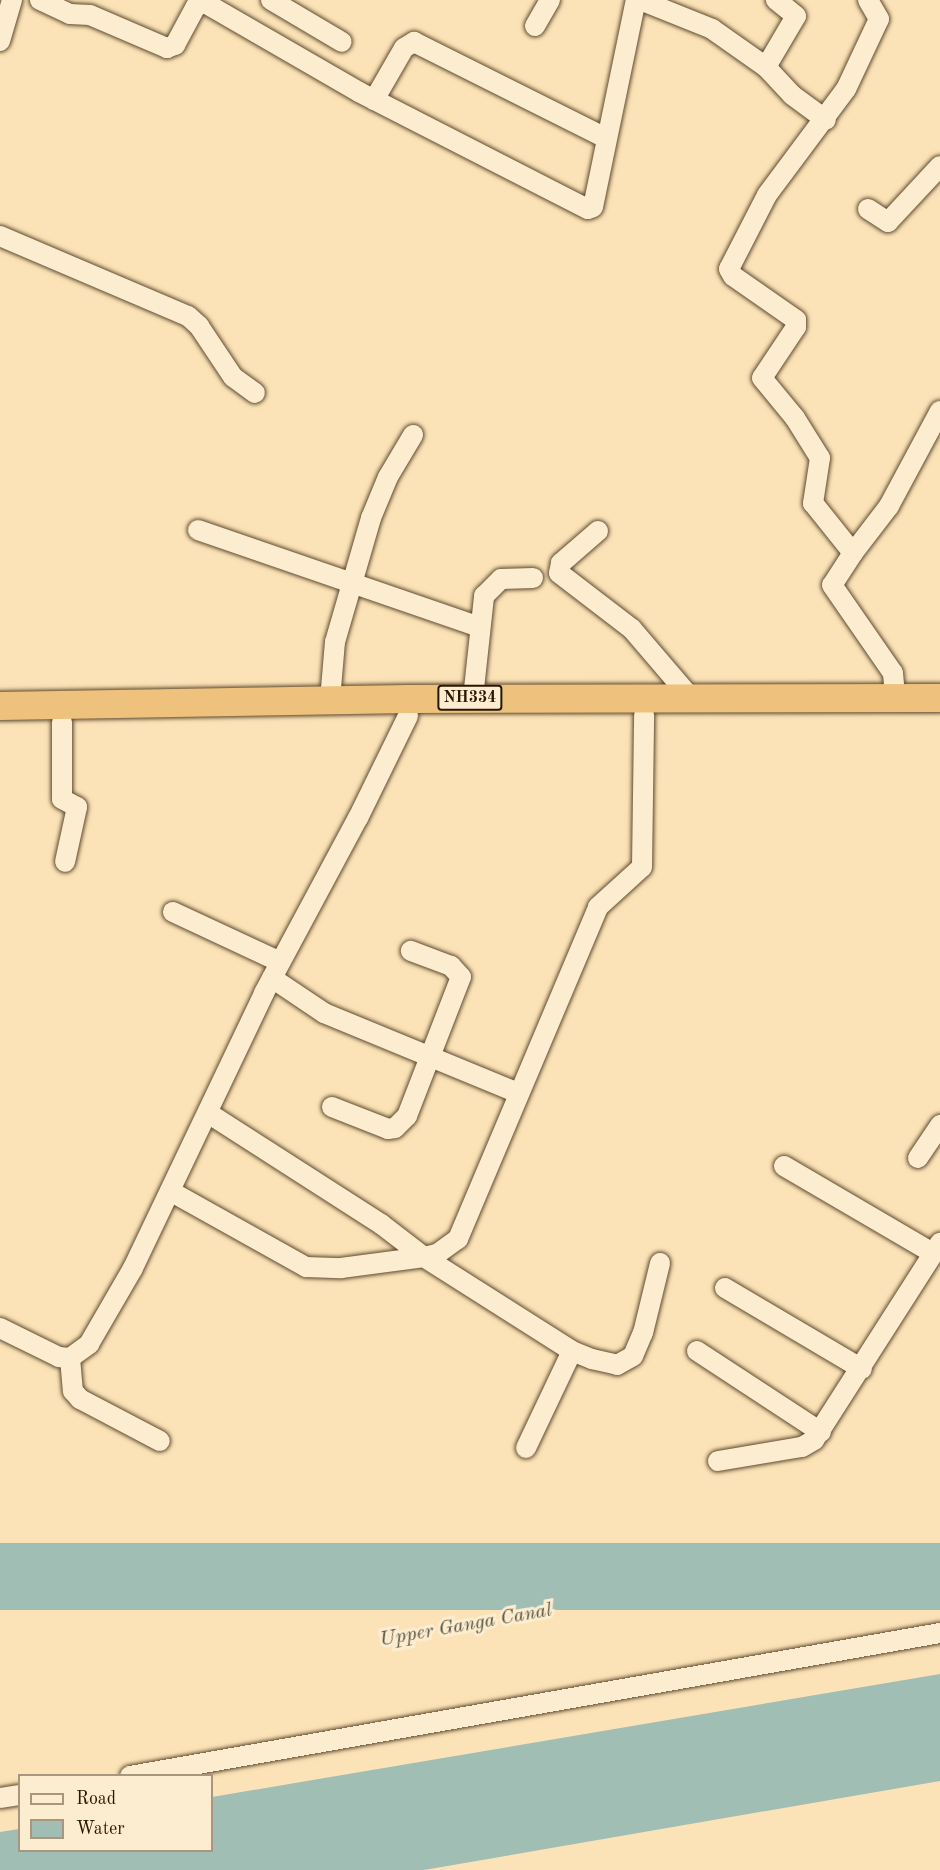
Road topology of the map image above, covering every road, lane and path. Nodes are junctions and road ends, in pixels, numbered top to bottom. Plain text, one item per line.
1 (12, 0) edge
2 (40, 0) edge
3 (271, 0) edge
4 (549, 0) edge
5 (638, 0) edge
6 (776, 0) edge
7 (868, 0) edge
8 (195, 2) edge
9 (3, 19) edge
10 (535, 26) dead end
11 (0, 40) edge
12 (342, 42) dead end
13 (766, 67) junction
14 (374, 100) junction
15 (826, 120) junction
16 (606, 138) junction
17 (940, 166) edge
18 (868, 208) dead end
19 (0, 236) edge
20 (255, 393) dead end
21 (940, 411) edge
22 (413, 435) dead end
23 (198, 530) dead end
24 (598, 531) dead end
25 (853, 553) junction
26 (532, 578) dead end
27 (351, 584) junction
28 (479, 627) junction
29 (895, 697) junction
30 (473, 698) junction
31 (691, 698) junction
32 (940, 698) edge
33 (330, 700) junction
34 (0, 706) edge
35 (644, 715) junction
36 (940, 715) edge
37 (408, 716) junction
38 (0, 722) edge
39 (62, 722) junction
40 (65, 862) dead end
41 (173, 912) dead end
42 (411, 951) dead end
43 (276, 970) junction
44 (431, 1058) junction
45 (518, 1093) junction
46 (332, 1107) dead end
47 (208, 1113) junction
48 (940, 1125) edge
49 (918, 1158) dead end
50 (784, 1166) dead end
51 (170, 1191) junction
52 (936, 1248) edge
53 (424, 1257) junction
54 (660, 1263) dead end
55 (725, 1288) dead end
56 (0, 1328) edge
57 (572, 1351) junction
58 (697, 1351) dead end
59 (70, 1358) junction
60 (862, 1369) junction
61 (821, 1432) junction
62 (160, 1441) dead end
63 (526, 1448) dead end
64 (718, 1461) dead end
65 (940, 1634) edge
66 (141, 1774) edge
67 (18, 1795) edge
68 (0, 1798) edge

1 - 9 street
2 - 8 street
3 - 12 street
4 - 10 street
5 - 13 street
5 - 16 street
6 - 13 street
7 - 15 street
8 - 14 street
9 - 11 street
13 - 15 street
14 - 16 street
14 - 16 street
15 - 25 street
17 - 18 street
19 - 20 street
21 - 25 street
22 - 27 street
23 - 27 street
24 - 31 street
25 - 29 street
26 - 28 street
27 - 28 street
27 - 33 street
28 - 30 street
29 - 31 highway, NH334
29 - 32 highway, NH334
30 - 31 highway, NH334
30 - 33 highway, NH334
33 - 34 highway, NH334
35 - 36 highway, NH334
35 - 37 highway, NH334
35 - 45 street
37 - 39 highway, NH334
37 - 43 street
38 - 39 highway, NH334
39 - 40 street
41 - 43 street
42 - 44 street
43 - 44 street
43 - 47 street
44 - 45 street
44 - 46 street
45 - 53 street
47 - 51 street
47 - 53 street
48 - 49 street
50 - 52 street
51 - 53 street
51 - 59 street
52 - 60 street
53 - 57 street
54 - 57 street
55 - 60 street
56 - 59 street
57 - 63 street
58 - 61 street
59 - 62 street
60 - 61 street
61 - 64 street
65 - 66 street
67 - 68 street

